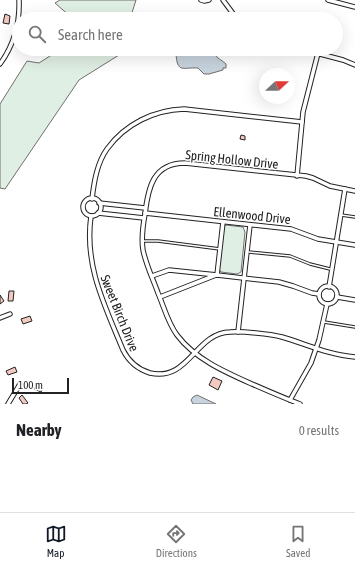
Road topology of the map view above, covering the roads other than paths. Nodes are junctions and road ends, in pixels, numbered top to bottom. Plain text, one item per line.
1 (19, 0) edge
2 (201, 0) edge
3 (209, 0) edge
4 (223, 0) edge
5 (328, 0) edge
6 (355, 6) edge
7 (19, 12) edge
8 (232, 12) edge
9 (12, 43) edge
10 (317, 56) edge
11 (329, 56) edge
12 (0, 64) edge
13 (355, 65) edge
14 (302, 122) junction
15 (297, 176) junction
16 (345, 189) junction
17 (355, 191) edge
18 (92, 199) junction
19 (99, 203) junction
20 (145, 208) junction
21 (98, 213) junction
22 (145, 213) junction
23 (341, 215) junction
24 (91, 216) junction
25 (355, 217) edge
26 (144, 218) junction
27 (223, 222) junction
28 (250, 225) junction
29 (142, 241) junction
30 (336, 242) junction
31 (355, 245) edge
32 (220, 249) junction
33 (247, 252) junction
34 (332, 269) junction
35 (217, 275) junction
36 (152, 276) junction
37 (244, 278) junction
38 (329, 287) junction
39 (319, 294) junction
40 (160, 297) junction
41 (337, 297) junction
42 (355, 300) edge
43 (327, 304) junction
44 (10, 314) dead end
45 (0, 318) edge
46 (324, 322) junction
47 (355, 327) edge
48 (238, 332) junction
49 (316, 349) junction
50 (195, 352) junction
51 (355, 357) edge
52 (20, 384) dead end
53 (290, 400) junction
54 (8, 404) edge
55 (300, 404) edge

1 - 7 street
2 - 3 street
4 - 8 street
5 - 6 street
9 - 12 street
10 - 14 street
11 - 13 street
14 - 15 street
14 - 18 street
15 - 16 street, Spring Hollow Drive
15 - 20 street, Spring Hollow Drive
16 - 17 street, Spring Hollow Drive
16 - 23 street
18 - 19 street
18 - 24 street
19 - 20 street
19 - 21 street
20 - 22 street, Spring Hollow Drive
21 - 24 street
21 - 26 street
22 - 26 street, Spring Hollow Drive
22 - 27 street, Ellenwood Drive
23 - 25 lane
23 - 30 street
24 - 50 street, Sweet Birch Drive
26 - 29 street, Spring Hollow Drive
27 - 28 street, Ellenwood Drive
27 - 32 street
28 - 30 street, Ellenwood Drive
28 - 33 street
29 - 32 lane
29 - 36 street, Spring Hollow Drive
30 - 31 street, Ellenwood Drive
30 - 34 street
32 - 35 street
33 - 34 lane
33 - 37 street
34 - 38 street
35 - 36 street
35 - 37 street
35 - 40 street
36 - 40 street, Spring Hollow Drive
37 - 39 street
37 - 48 street
38 - 39 street
38 - 41 street
39 - 43 street
40 - 50 street, Spring Hollow Drive
41 - 42 street
41 - 43 street
43 - 46 street
44 - 45 street
46 - 47 lane
46 - 49 street
48 - 49 street, Sweet Birch Drive
48 - 50 street, Sweet Birch Drive
49 - 51 street, Sweet Birch Drive
49 - 53 street
50 - 53 street, Spring Hollow Drive
52 - 54 street
53 - 55 street, Spring Hollow Drive

